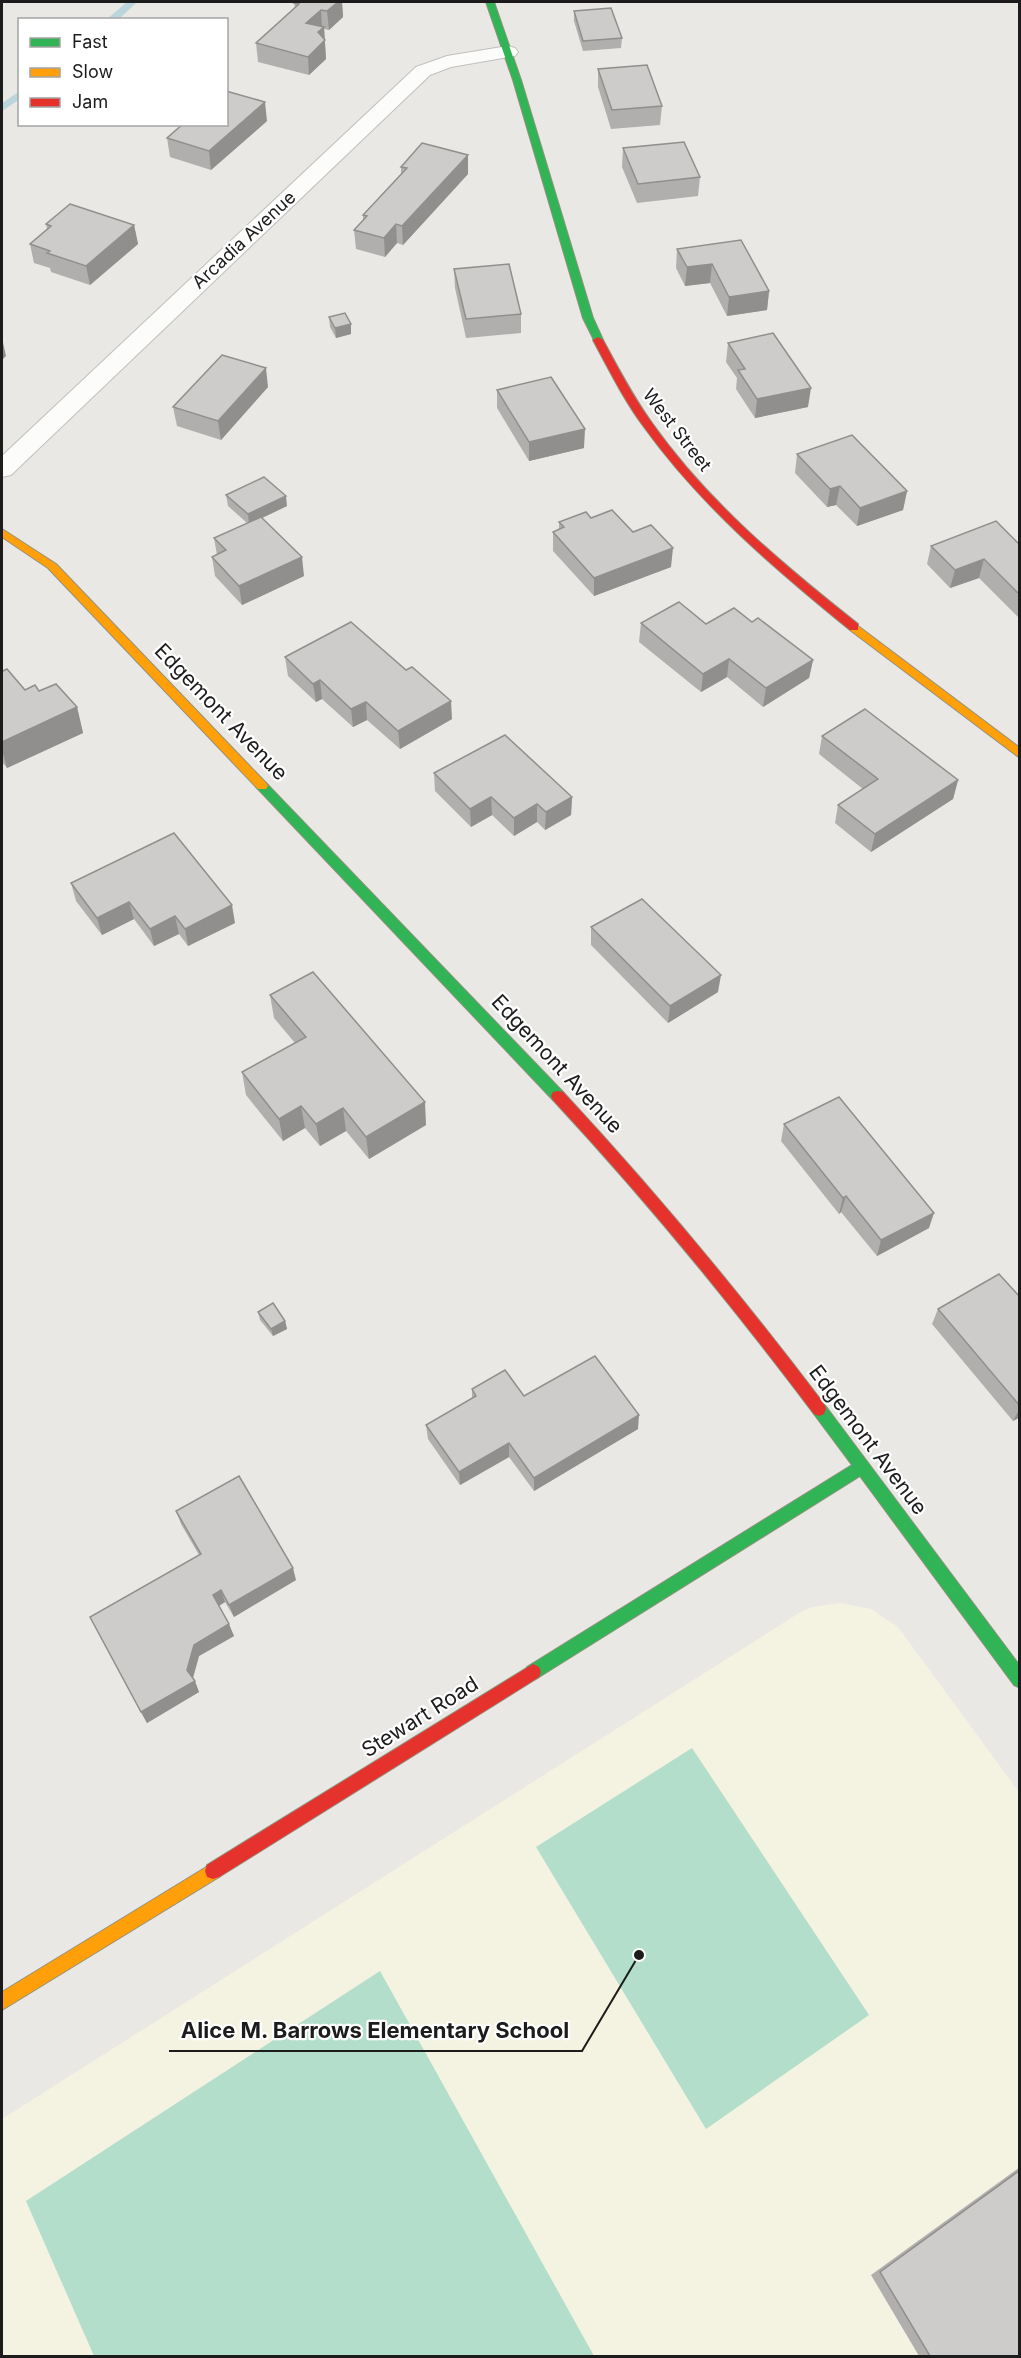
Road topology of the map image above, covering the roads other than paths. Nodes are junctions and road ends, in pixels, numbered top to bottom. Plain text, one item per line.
1 (490, 2) edge
2 (508, 52) junction
3 (2, 469) edge
4 (2, 532) edge
5 (1020, 754) edge
6 (862, 1467) junction
7 (1020, 1680) edge
8 (2, 2002) edge

1 - 2 street, West Street
2 - 3 street, Arcadia Avenue
2 - 5 street, West Street
4 - 6 street, Edgemont Avenue
6 - 7 street, Edgemont Avenue
6 - 8 street, Stewart Road

